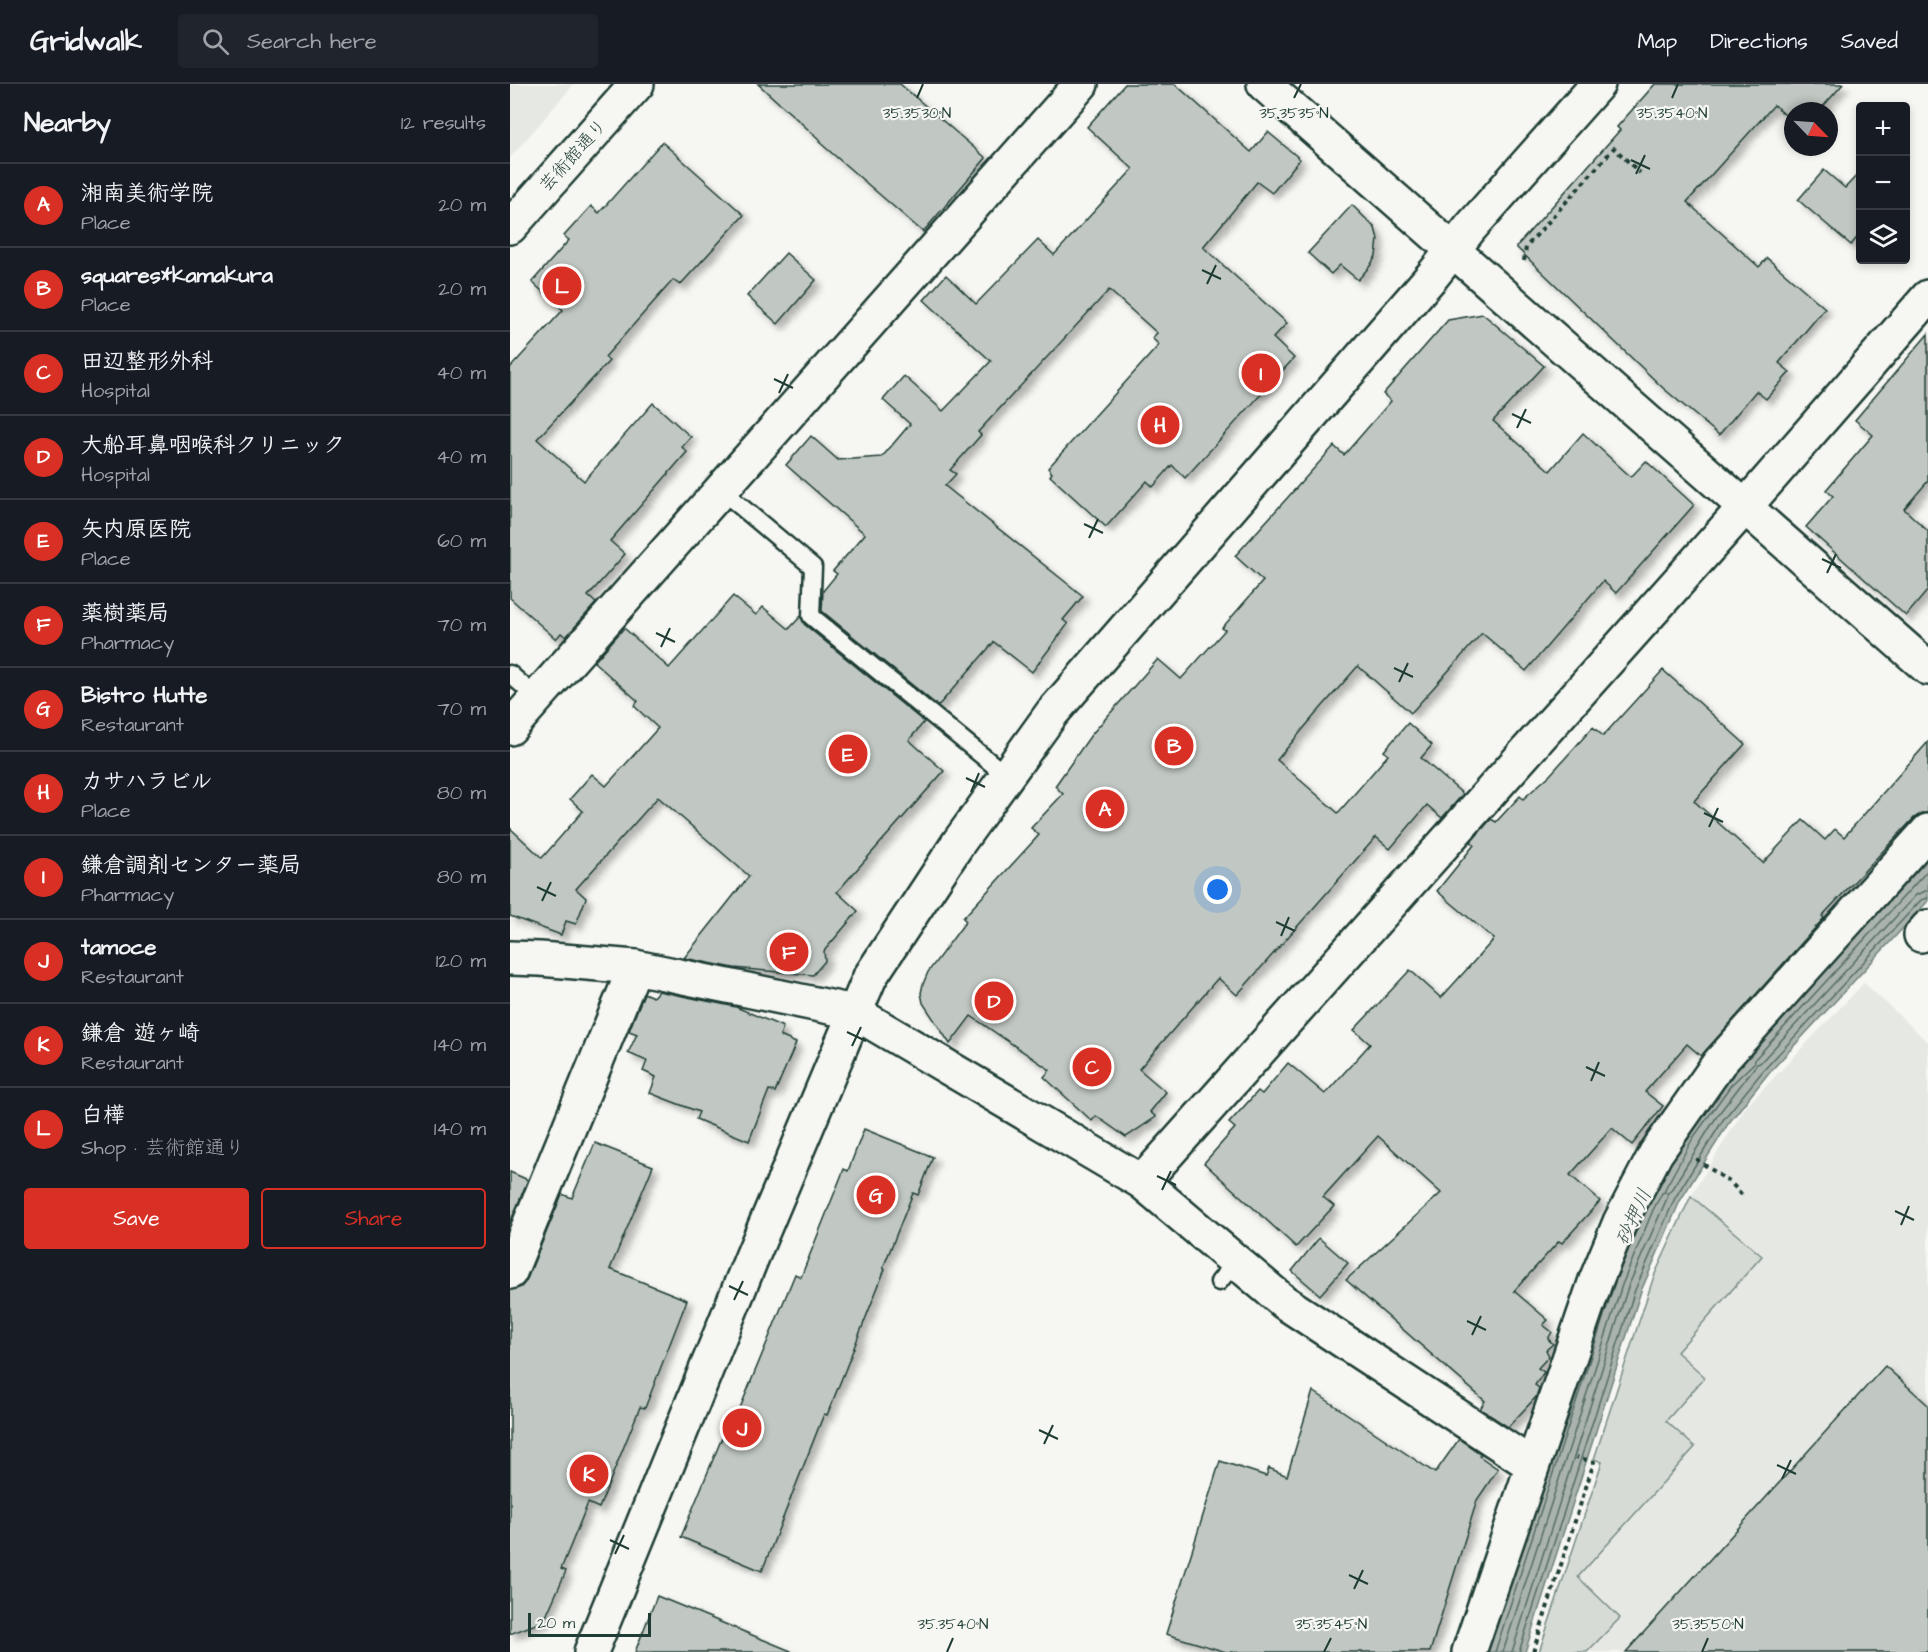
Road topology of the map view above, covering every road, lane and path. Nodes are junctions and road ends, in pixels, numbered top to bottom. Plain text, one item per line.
1 (637, 84) edge
2 (1081, 84) edge
3 (1264, 84) edge
4 (1598, 84) edge
5 (1640, 173) dead end
6 (510, 227) edge
7 (1453, 251) junction
8 (1523, 254) dead end
9 (1928, 297) edge
10 (721, 490) junction
11 (1744, 508) junction
12 (1928, 668) edge
13 (510, 674) edge
14 (537, 698) junction
15 (510, 728) edge
16 (1007, 776) junction
17 (1928, 831) edge
18 (510, 958) edge
19 (635, 968) junction
20 (854, 1012) junction
21 (1709, 1167) dead end
22 (1142, 1182) junction
23 (1744, 1197) dead end
24 (510, 1272) edge
25 (1590, 1461) dead end
26 (1532, 1466) junction
27 (591, 1652) edge
28 (1469, 1652) edge
29 (1533, 1652) edge

1 - 6 street, 芸術館通り
2 - 10 street
3 - 7 street
4 - 7 street
5 - 8 path
7 - 11 street
7 - 16 street
9 - 11 street
10 - 14 street
10 - 16 lane
11 - 12 street
11 - 22 street
13 - 14 lane
14 - 15 street
16 - 20 street
17 - 26 street
18 - 19 street
19 - 20 street
19 - 24 street
20 - 22 street
20 - 27 street
21 - 23 path
22 - 26 street
25 - 29 path
26 - 28 street

